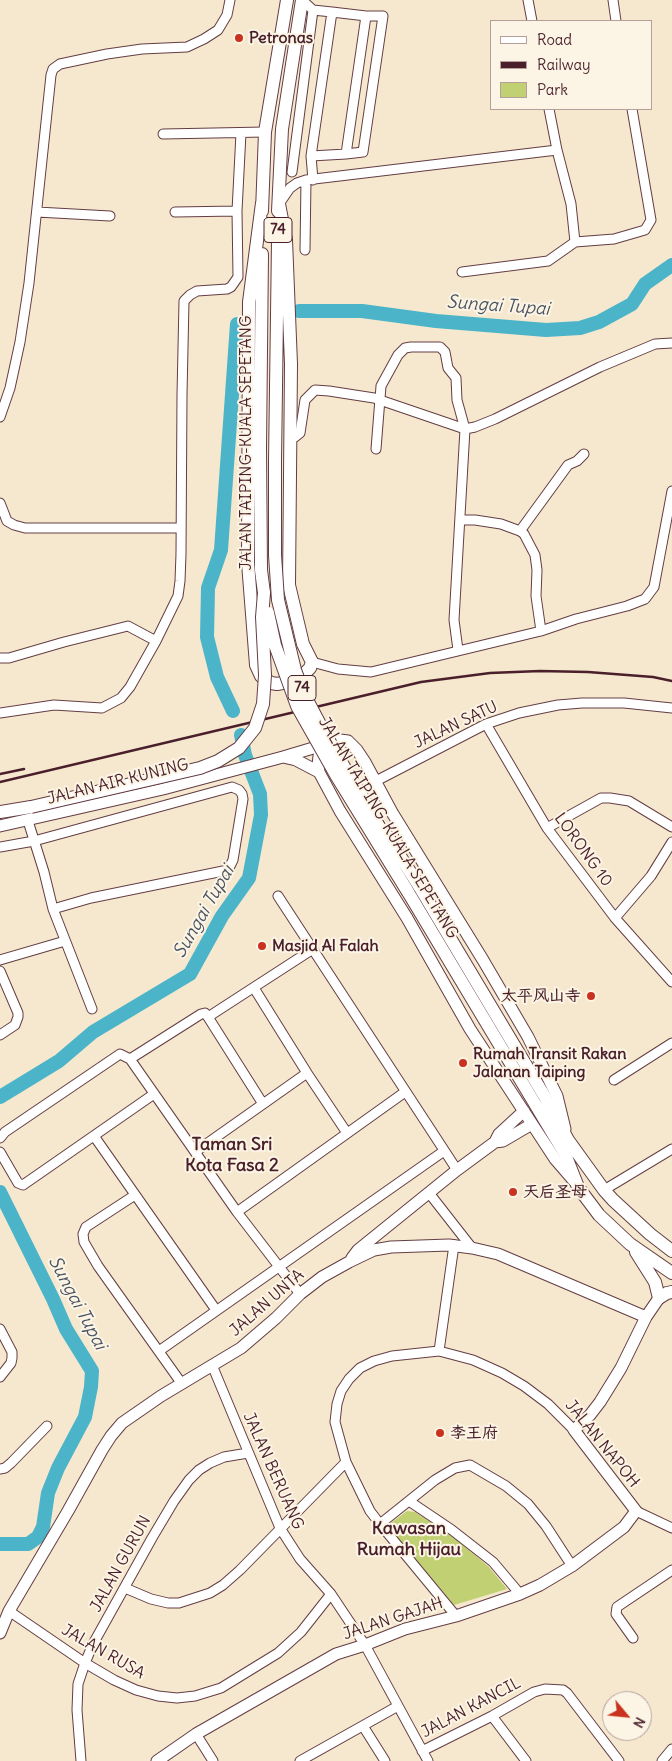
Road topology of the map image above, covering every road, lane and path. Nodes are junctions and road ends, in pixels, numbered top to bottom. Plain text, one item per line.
1 (230, 0) edge
2 (287, 0) edge
3 (302, 0) edge
4 (528, 0) edge
5 (612, 0) edge
6 (312, 10) junction
7 (332, 12) junction
8 (366, 16) junction
9 (532, 20) edge
10 (616, 20) edge
11 (549, 110) edge
12 (632, 110) edge
13 (282, 129) junction
14 (265, 132) junction
15 (240, 133) junction
16 (163, 134) dead end
17 (557, 150) junction
18 (346, 154) junction
19 (311, 156) junction
20 (292, 172) junction
21 (309, 180) junction
22 (262, 203) junction
23 (279, 204) junction
24 (237, 211) junction
25 (37, 212) junction
26 (175, 212) dead end
27 (110, 216) dead end
28 (575, 242) junction
29 (305, 250) dead end
30 (462, 272) dead end
31 (672, 343) edge
32 (379, 400) junction
33 (0, 417) edge
34 (465, 429) junction
35 (290, 438) junction
36 (376, 449) dead end
37 (584, 454) dead end
38 (672, 491) edge
39 (0, 504) edge
40 (460, 520) junction
41 (181, 528) junction
42 (520, 530) junction
43 (264, 593) junction
44 (540, 630) junction
45 (156, 641) junction
46 (458, 650) junction
47 (0, 658) edge
48 (312, 662) junction
49 (672, 708) edge
50 (0, 713) edge
51 (486, 724) junction
52 (326, 744) junction
53 (283, 757) junction
54 (319, 772) junction
55 (378, 784) junction
56 (340, 811) junction
57 (0, 812) edge
58 (28, 821) junction
59 (0, 826) edge
60 (672, 827) edge
61 (547, 828) junction
62 (34, 841) junction
63 (672, 842) edge
64 (0, 847) edge
65 (278, 896) dead end
66 (53, 909) junction
67 (615, 918) junction
68 (65, 941) junction
69 (313, 949) junction
70 (0, 960) edge
71 (0, 971) edge
72 (672, 982) edge
73 (254, 988) junction
74 (92, 1009) dead end
75 (208, 1017) junction
76 (0, 1035) edge
77 (672, 1043) edge
78 (130, 1060) junction
79 (307, 1073) junction
80 (614, 1080) dead end
81 (405, 1092) junction
82 (154, 1094) junction
83 (263, 1104) junction
84 (524, 1112) junction
85 (532, 1124) junction
86 (347, 1133) junction
87 (94, 1136) junction
88 (0, 1138) edge
89 (568, 1140) junction
90 (496, 1142) junction
91 (672, 1149) edge
92 (444, 1151) junction
93 (0, 1152) edge
94 (195, 1152) junction
95 (457, 1170) junction
96 (578, 1187) junction
97 (604, 1190) junction
98 (429, 1193) junction
99 (135, 1195) junction
100 (237, 1212) junction
101 (388, 1226) junction
102 (650, 1234) junction
103 (630, 1244) junction
104 (454, 1245) junction
105 (472, 1248) junction
106 (374, 1250) junction
107 (672, 1251) edge
108 (644, 1254) junction
109 (349, 1262) junction
110 (279, 1266) junction
111 (672, 1273) edge
112 (672, 1292) edge
113 (300, 1294) junction
114 (658, 1298) junction
115 (216, 1310) junction
116 (646, 1317) junction
117 (0, 1329) edge
118 (439, 1350) junction
119 (159, 1351) junction
120 (212, 1365) junction
121 (0, 1377) edge
122 (182, 1384) junction
123 (47, 1426) dead end
124 (574, 1430) junction
125 (248, 1453) junction
126 (346, 1462) junction
127 (0, 1469) edge
128 (409, 1501) junction
129 (636, 1511) junction
130 (380, 1524) junction
131 (280, 1528) junction
132 (672, 1528) edge
133 (572, 1566) junction
134 (672, 1570) edge
135 (125, 1588) junction
136 (331, 1594) junction
137 (520, 1594) junction
138 (5, 1609) edge
139 (456, 1616) junction
140 (0, 1633) edge
141 (633, 1638) dead end
142 (365, 1645) junction
143 (85, 1663) junction
144 (398, 1706) junction
145 (492, 1716) junction
146 (363, 1726) junction
147 (196, 1734) junction
148 (672, 1749) edge
149 (422, 1751) junction
150 (80, 1761) edge
151 (157, 1761) edge
152 (213, 1761) edge
153 (300, 1761) edge
154 (385, 1761) edge
155 (428, 1761) edge
156 (526, 1761) edge
157 (619, 1761) edge
158 (662, 1761) edge

1 - 25 street
2 - 14 main road, JALAN TAIPING-KUALA SEPETANG / 74
3 - 6 street
3 - 13 main road, JALAN TAIPING-KUALA SEPETANG / 74
4 - 9 street
5 - 10 street
6 - 7 street
6 - 20 street
7 - 8 street
7 - 19 street
8 - 18 street
8 - 18 street
11 - 17 street
12 - 28 street
13 - 20 street
13 - 23 main road, JALAN TAIPING-KUALA SEPETANG / 74
14 - 15 street
14 - 22 main road, JALAN TAIPING-KUALA SEPETANG / 74
15 - 16 street
15 - 24 street
17 - 21 street
17 - 28 street
18 - 19 street
19 - 21 street
20 - 21 street
21 - 23 street
21 - 29 street
22 - 43 main road, JALAN TAIPING-KUALA SEPETANG / 74
22 - 48 main road
23 - 35 main road
23 - 89 main road, JALAN TAIPING-KUALA SEPETANG / 74, bridge
24 - 26 street
24 - 41 street
25 - 27 street
25 - 33 street
28 - 30 street
31 - 34 street
32 - 34 street
32 - 34 street
32 - 35 street
32 - 36 street
34 - 40 street
35 - 48 main road
37 - 42 street
38 - 44 street
39 - 41 street
40 - 42 street
40 - 46 street
41 - 45 street
42 - 44 street
43 - 57 main road, bridge
43 - 96 main road, JALAN TAIPING-KUALA SEPETANG / 74, bridge
44 - 46 street
45 - 47 street
45 - 50 street
46 - 48 street
49 - 51 street, JALAN SATU
51 - 55 street, JALAN SATU
51 - 61 street, LORONG 10
52 - 53 main road, JALAN AIR KUNING
52 - 54 main road
52 - 55 main road
53 - 54 main road
53 - 58 main road, JALAN AIR KUNING
54 - 56 main road
55 - 56 main road
55 - 89 main road
56 - 84 main road
58 - 59 main road, JALAN AIR KUNING
58 - 62 street
60 - 61 street
61 - 67 street, LORONG 10
62 - 64 street
62 - 66 street
62 - 66 street
63 - 67 street
65 - 69 street
66 - 68 street
67 - 72 street, LORONG 10
68 - 70 street
68 - 74 street
69 - 73 street
69 - 81 street
71 - 76 street
73 - 75 street
73 - 79 street
75 - 78 street
75 - 83 street
77 - 80 street
78 - 82 street
78 - 88 street
79 - 83 street
79 - 86 street
81 - 86 street
81 - 92 street
82 - 87 street
82 - 94 street
83 - 94 street
84 - 85 main road
84 - 90 main road
85 - 90 main road
85 - 96 main road
86 - 100 street
87 - 93 street
87 - 99 street
89 - 97 main road, JALAN TAIPING-KUALA SEPETANG / 74
90 - 95 main road
91 - 97 street
92 - 95 street
92 - 110 street
94 - 100 street
95 - 98 main road
96 - 103 main road, JALAN TAIPING-KUALA SEPETANG / 74
97 - 102 main road, JALAN TAIPING-KUALA SEPETANG / 74
98 - 101 main road
98 - 105 street
99 - 115 street
99 - 119 street
100 - 110 street
101 - 106 main road
101 - 109 main road
102 - 107 main road, JALAN TAIPING-KUALA SEPETANG / 74
102 - 108 main road
103 - 108 main road, JALAN TAIPING-KUALA SEPETANG / 74
103 - 114 main road
104 - 105 main road, JALAN UNTA
104 - 106 main road, JALAN UNTA
104 - 118 street
105 - 116 main road, JALAN UNTA
106 - 109 main road, JALAN UNTA
108 - 111 main road, JALAN TAIPING-KUALA SEPETANG / 74
109 - 113 main road, JALAN UNTA
110 - 113 street
110 - 115 street
112 - 114 main road
113 - 120 main road, JALAN UNTA
114 - 116 main road
115 - 119 street
116 - 124 main road
117 - 121 street
118 - 124 street, JALAN NAPOH
118 - 126 street, JALAN NAPOH
119 - 122 street
120 - 122 main road, JALAN UNTA
120 - 125 street, JALAN BERUANG
122 - 138 main road, JALAN UNTA
123 - 127 street
124 - 129 main road, JALAN NAPOH
125 - 131 street, JALAN BERUANG
125 - 135 street, JALAN GURUN
126 - 130 street, JALAN NAPOH
126 - 131 street
128 - 130 street
128 - 133 street
128 - 137 street
129 - 132 street, JALAN NAPOH
129 - 133 main road, JALAN GAJAH
130 - 139 street, JALAN NAPOH
131 - 135 street
131 - 136 street, JALAN BERUANG
133 - 137 main road, JALAN GAJAH
134 - 141 street
135 - 143 street, JALAN GURUN
136 - 142 street, JALAN BERUANG
136 - 143 street, JALAN RUSA
137 - 139 main road, JALAN GAJAH
138 - 140 main road, JALAN UNTA
138 - 143 street, JALAN RUSA
139 - 142 main road, JALAN GAJAH
142 - 144 street, JALAN BERUANG
142 - 147 main road, JALAN GAJAH
143 - 150 street, JALAN GURUN
144 - 146 street
144 - 149 street, JALAN BERUANG
145 - 149 street, JALAN KANCIL
145 - 156 street
145 - 157 street, JALAN KANCIL
146 - 153 street
146 - 154 street
147 - 151 main road, JALAN GAJAH
147 - 152 street
148 - 158 street
149 - 155 street, JALAN BERUANG

